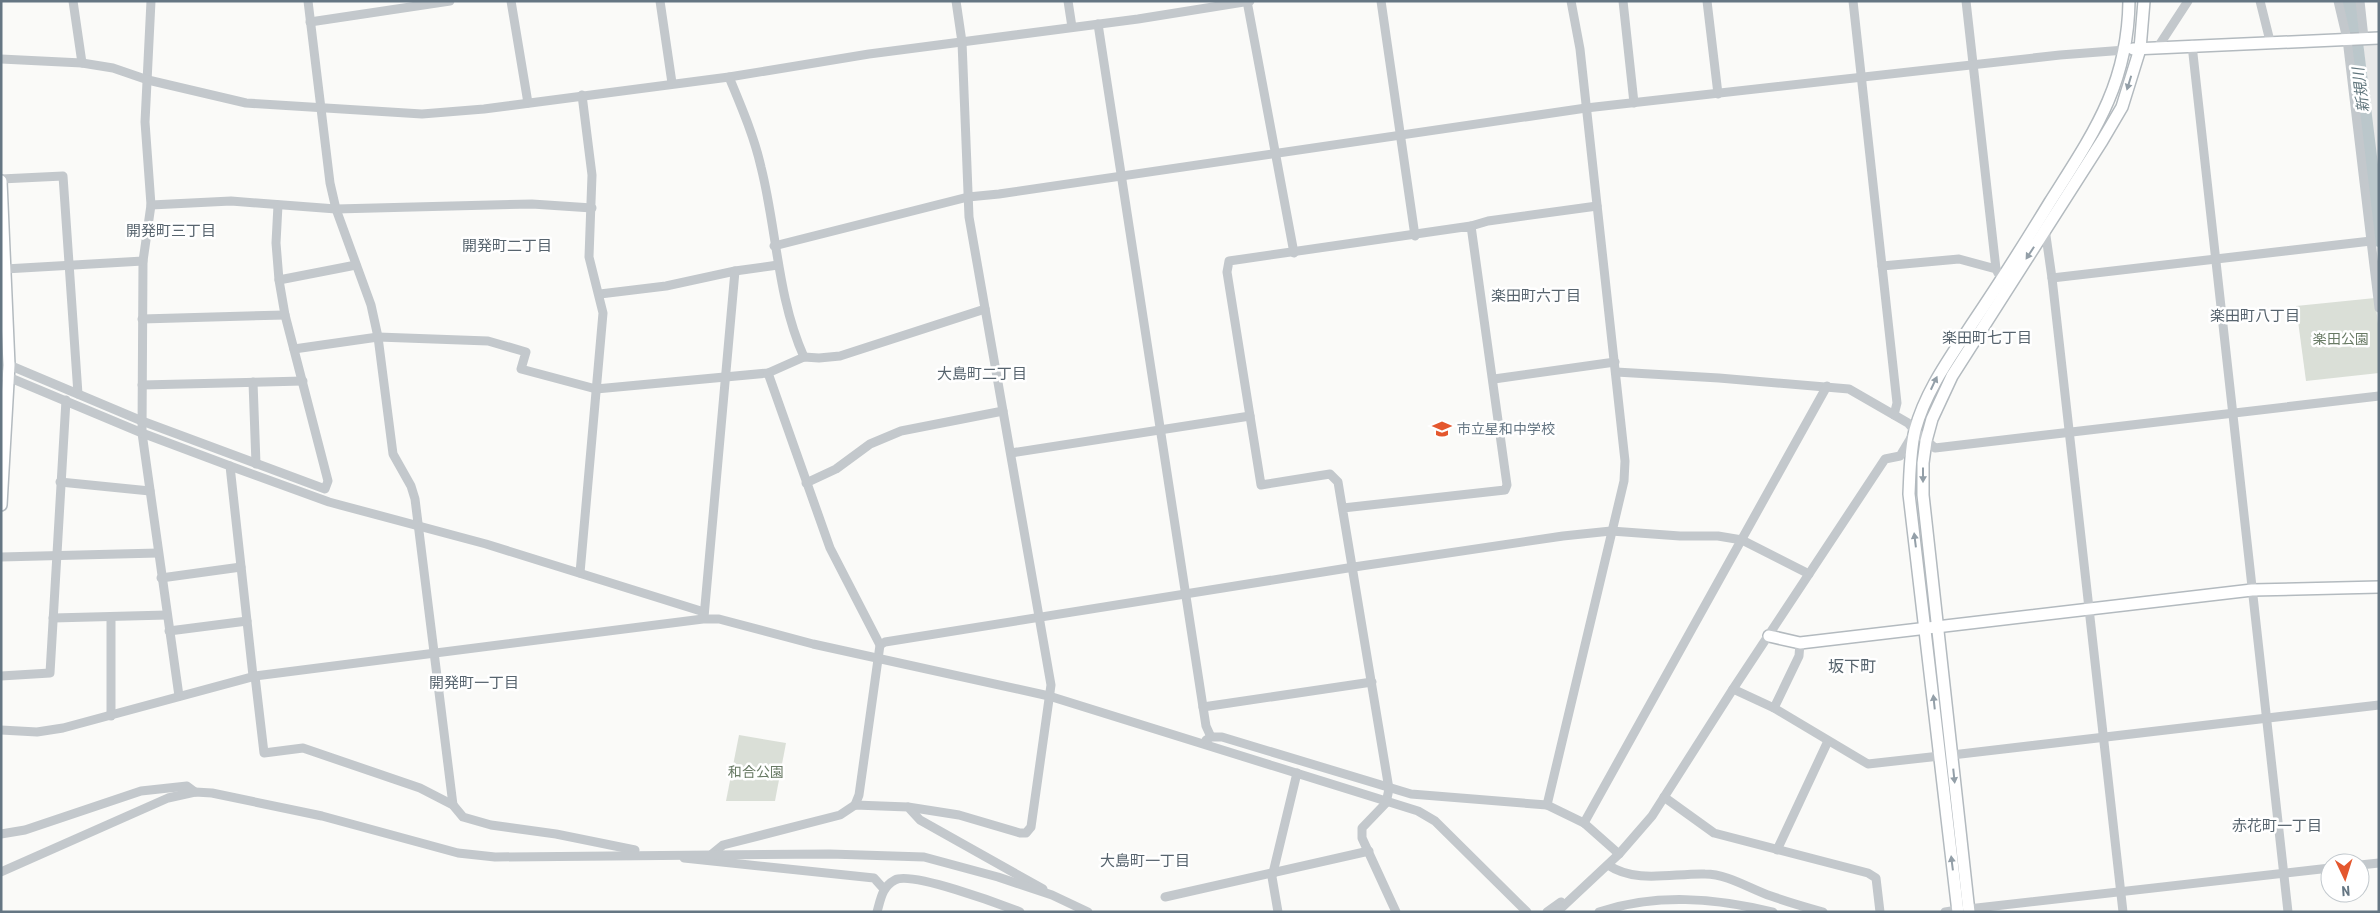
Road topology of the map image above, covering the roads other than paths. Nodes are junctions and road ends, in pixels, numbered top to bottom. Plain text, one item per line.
1 (73, 1) edge
2 (151, 1) edge
3 (308, 1) edge
4 (450, 1) edge
5 (511, 1) edge
6 (660, 1) edge
7 (956, 1) edge
8 (1068, 1) edge
9 (1248, 1) edge
10 (1381, 1) edge
11 (1571, 1) edge
12 (1623, 1) edge
13 (1707, 1) edge
14 (1853, 1) edge
15 (1966, 1) edge
16 (2129, 1) edge
17 (2144, 1) edge
18 (2188, 1) edge
19 (2260, 1) edge
20 (2338, 1) edge
21 (2360, 1) edge
22 (310, 22) junction
23 (1098, 24) junction
24 (1072, 27) junction
25 (2362, 38) junction
26 (2379, 38) edge
27 (2347, 39) junction
28 (962, 42) junction
29 (2270, 42) junction
30 (2192, 45) junction
31 (2158, 47) junction
32 (2140, 48) junction
33 (2126, 50) junction
34 (1, 59) edge
35 (82, 63) junction
36 (1974, 65) junction
37 (729, 77) junction
38 (1862, 78) junction
39 (148, 80) junction
40 (672, 83) junction
41 (1718, 94) junction
42 (582, 96) junction
43 (528, 103) junction
44 (1634, 104) junction
45 (320, 108) junction
46 (1586, 108) junction
47 (1401, 135) junction
48 (1275, 154) junction
49 (1120, 176) junction
50 (1, 180) edge
51 (968, 197) junction
52 (151, 205) junction
53 (278, 205) junction
54 (1597, 206) junction
55 (592, 208) junction
56 (336, 209) junction
57 (1471, 226) junction
58 (2045, 229) junction
59 (2, 232) edge
60 (1415, 236) junction
61 (2371, 241) junction
62 (774, 246) junction
63 (1294, 254) junction
64 (2216, 259) junction
65 (142, 261) junction
66 (69, 265) junction
67 (356, 265) junction
68 (778, 265) junction
69 (1882, 266) junction
70 (5, 269) junction
71 (735, 271) junction
72 (1998, 274) junction
73 (2052, 278) junction
74 (279, 280) junction
75 (600, 294) junction
76 (2379, 308) edge
77 (985, 309) junction
78 (285, 315) junction
79 (142, 319) junction
80 (378, 337) junction
81 (294, 349) junction
82 (804, 357) junction
83 (1614, 362) junction
84 (9, 365) junction
85 (1616, 372) junction
86 (768, 373) junction
87 (5, 376) edge
88 (724, 378) junction
89 (1494, 379) junction
90 (303, 381) junction
91 (253, 382) junction
92 (142, 385) junction
93 (1827, 386) junction
94 (596, 389) junction
95 (78, 394) junction
96 (2379, 396) edge
97 (66, 400) junction
98 (1003, 411) junction
99 (2232, 412) junction
100 (1250, 416) junction
101 (1894, 416) junction
102 (142, 421) junction
103 (3, 430) edge
104 (1159, 430) junction
105 (2069, 431) junction
106 (142, 432) junction
107 (1914, 432) junction
108 (1926, 441) junction
109 (1011, 453) junction
110 (256, 464) junction
111 (230, 466) junction
112 (60, 482) junction
113 (806, 483) junction
114 (150, 491) junction
115 (1, 505) edge
116 (1343, 508) junction
117 (418, 528) junction
118 (1611, 531) junction
119 (1742, 540) junction
120 (158, 553) junction
121 (57, 555) junction
122 (1, 557) edge
123 (240, 567) junction
124 (1354, 567) junction
125 (580, 573) junction
126 (1810, 574) junction
127 (162, 578) junction
128 (2379, 587) edge
129 (2252, 590) junction
130 (1185, 594) junction
131 (2089, 609) junction
132 (167, 616) junction
133 (704, 616) junction
134 (111, 617) junction
135 (1038, 617) junction
136 (53, 618) junction
137 (247, 621) junction
138 (1939, 626) junction
139 (1925, 628) junction
140 (169, 631) junction
141 (1768, 636) junction
142 (1800, 642) junction
143 (880, 645) junction
144 (433, 654) junction
145 (880, 657) junction
146 (1, 676) edge
147 (254, 676) junction
148 (1372, 682) junction
149 (1734, 689) junction
150 (179, 696) junction
151 (1049, 696) junction
152 (2379, 706) edge
153 (1203, 707) junction
154 (1774, 708) junction
155 (111, 716) junction
156 (2267, 718) junction
157 (1, 730) edge
158 (2104, 736) junction
159 (1211, 737) junction
160 (1828, 741) junction
161 (1202, 743) junction
162 (1946, 756) junction
163 (1297, 773) junction
164 (1389, 789) junction
165 (195, 792) junction
166 (1664, 797) junction
167 (1386, 803) junction
168 (453, 805) junction
169 (855, 805) junction
170 (1546, 805) junction
171 (908, 807) junction
172 (1584, 823) junction
173 (1, 834) edge
174 (1777, 850) junction
175 (1369, 851) junction
176 (662, 854) junction
177 (712, 854) junction
178 (1619, 854) junction
179 (1608, 864) junction
180 (2320, 869) edge
181 (1, 872) edge
182 (1273, 872) junction
183 (2284, 873) junction
184 (883, 888) junction
185 (2120, 892) junction
186 (1052, 895) junction
187 (1165, 896) dead end
188 (1570, 899) junction
189 (1983, 910) edge
190 (1963, 911) edge
191 (877, 912) edge
192 (1020, 912) edge
193 (1088, 912) edge
194 (1278, 912) edge
195 (1396, 912) edge
196 (1527, 912) edge
197 (1547, 912) edge
198 (1557, 912) edge
199 (1563, 912) edge
200 (1599, 912) edge
201 (1773, 912) edge
202 (1823, 912) edge
203 (1880, 912) edge
204 (1945, 912) edge
205 (2123, 912) edge
206 (2288, 912) edge

1 - 35 street
2 - 39 street
3 - 22 street
4 - 22 street
5 - 43 street
6 - 40 street
7 - 28 street
8 - 24 street
9 - 23 street
9 - 48 street
10 - 47 street
11 - 46 street
12 - 44 street
13 - 41 street
14 - 38 street
15 - 36 street
16 - 33 main road
17 - 32 main road
18 - 31 street
19 - 29 street
20 - 27 street
21 - 25 street
22 - 45 street
23 - 24 street
23 - 49 street
24 - 28 street
25 - 26 main road
25 - 27 main road
27 - 29 main road
27 - 61 street
28 - 37 street
28 - 51 street
29 - 30 main road
30 - 31 main road
30 - 64 street
31 - 32 main road
32 - 33 main road
32 -> 58 main road
33 - 36 street
33 - 72 main road
34 - 35 street
35 - 39 street
36 - 38 street
36 - 72 street
37 - 40 street
37 - 62 street
38 - 41 street
38 - 69 street
39 - 45 street
39 - 52 street
40 - 42 street
41 - 44 street
42 - 43 street
42 - 55 street
43 - 45 street
44 - 46 street
45 - 56 street
46 - 47 street
46 - 54 street
47 - 48 street
47 - 60 street
48 - 49 street
48 - 63 street
49 - 51 street
49 - 104 street
50 - 59 main road
50 - 66 street
51 - 62 street
51 - 77 street
52 - 53 street
52 - 65 street
53 - 56 street
53 - 74 street
54 - 57 street
54 - 83 street
55 - 56 street
55 - 75 street
56 - 67 street
57 - 60 street
57 - 89 street
58 - 73 street
58 -> 108 main road
59 - 70 main road
60 - 63 street
61 - 64 street
61 - 76 street
62 - 68 street
63 - 100 street
64 - 73 street
64 - 99 street
65 - 66 street
65 - 79 street
66 - 70 street
66 - 95 street
67 - 74 street
67 - 80 street
68 - 71 street
68 - 82 street
69 - 72 street
69 - 101 street
70 - 84 main road
71 - 75 street
71 - 88 street
107 -> 72 main road
73 - 105 street
74 - 78 street
75 - 94 street
77 - 82 street
77 - 98 street
78 - 79 street
78 - 81 street
79 - 92 street
80 - 81 street
80 - 94 street
80 - 117 street
81 - 90 street
82 - 86 street
83 - 85 street
83 - 89 street
84 - 87 main road
84 - 95 street
85 - 93 street
85 - 118 street
86 - 88 street
86 - 113 street
87 - 97 street
87 - 103 main road
88 - 94 street
88 - 133 street
89 - 116 street
90 - 91 street
90 - 110 street
91 - 92 street
91 - 110 street
92 - 102 street
93 - 101 street
93 - 119 street
94 - 125 street
95 - 102 street
96 - 99 street
97 - 106 street
97 - 112 street
98 - 109 street
98 - 113 street
99 - 105 street
99 - 129 street
100 - 104 street
100 - 116 street
101 - 107 street
102 - 106 street
102 - 110 street
103 - 115 main road
104 - 109 street
104 - 130 street
105 - 108 street
105 - 131 street
106 - 111 street
106 - 114 street
107 - 108 street
107 - 126 street
139 -> 107 main road
108 -> 138 main road
109 - 135 street
111 - 117 street
111 - 123 street
112 - 114 street
112 - 121 street
113 - 143 street
114 - 120 street
116 - 124 street
117 - 125 street
117 - 144 street
118 - 119 street
118 - 124 street
118 - 170 street
119 - 126 street
119 - 172 street
120 - 121 street
120 - 127 street
121 - 122 street
121 - 136 street
123 - 127 street
123 - 137 street
124 - 130 street
124 - 148 street
125 - 133 street
126 - 141 street
127 - 132 street
128 - 129 main road
129 - 131 main road
129 - 156 street
130 - 135 street
130 - 153 street
131 - 138 main road
131 - 158 street
132 - 134 street
132 - 140 street
133 - 144 street
133 - 145 street
134 - 136 street
134 - 155 street
135 - 143 street
135 - 151 street
136 - 146 street
137 - 140 street
137 - 147 street
138 - 139 main road
138 - 162 main road
139 - 142 main road
162 -> 139 main road
140 - 150 street
141 - 142 main road
141 - 149 street
142 - 154 street
143 - 145 street
144 - 147 street
144 - 168 street
145 - 151 street
145 - 169 street
147 - 150 street
147 - 168 street
148 - 153 street
148 - 164 street
149 - 154 street
149 - 166 street
150 - 155 street
151 - 161 street
151 - 171 street
152 - 156 street
153 - 159 street
154 - 160 street
155 - 157 street
156 - 158 street
156 - 183 street
158 - 162 street
158 - 185 street
159 - 161 street
159 - 164 street
160 - 162 street
160 - 174 street
161 - 163 street
162 - 190 main road
163 - 167 street
163 - 182 street
164 - 167 street
164 - 170 street
165 - 173 street
165 - 176 street
165 - 181 street
166 - 174 street
166 - 178 street
167 - 175 street
167 - 196 street
168 - 176 street
169 - 171 street
169 - 177 street
170 - 172 street
171 - 186 street
172 - 178 street
174 - 203 street
175 - 182 street
175 - 195 street
176 - 177 street
176 - 184 street
177 - 186 street
178 - 179 street
179 - 188 street
179 - 202 street
180 - 183 street
182 - 187 street
182 - 194 street
183 - 185 street
183 - 206 street
184 - 191 street
184 - 192 street
185 - 189 street
185 - 205 street
186 - 193 street
188 - 197 street
188 - 198 street
188 - 199 street
189 - 190 street
190 - 204 street
200 - 201 street

